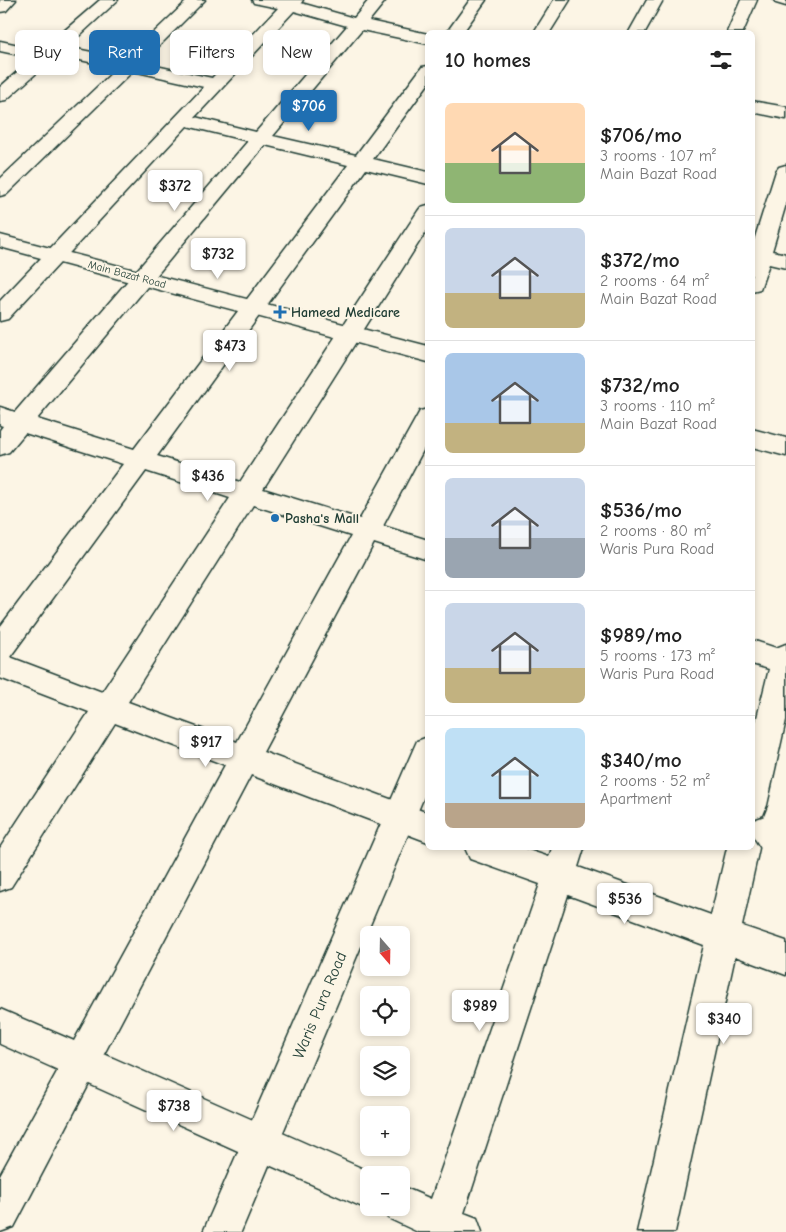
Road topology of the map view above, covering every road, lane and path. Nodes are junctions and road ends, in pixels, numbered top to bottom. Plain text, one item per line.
1 (8, 0) edge
2 (110, 0) edge
3 (197, 0) edge
4 (260, 0) edge
5 (378, 0) edge
6 (478, 0) edge
7 (562, 0) edge
8 (655, 0) edge
9 (749, 0) edge
10 (782, 0) edge
11 (786, 1) edge
12 (293, 3) edge
13 (0, 7) edge
14 (357, 24) junction
15 (75, 30) edge
16 (456, 30) edge
17 (543, 30) edge
18 (638, 30) edge
19 (737, 30) edge
20 (160, 36) edge
21 (425, 38) edge
22 (0, 46) edge
23 (15, 48) edge
24 (160, 72) edge
25 (24, 75) edge
26 (120, 75) edge
27 (425, 75) edge
28 (216, 84) junction
29 (0, 96) edge
30 (755, 107) edge
31 (786, 113) edge
32 (183, 120) junction
33 (261, 139) junction
34 (361, 162) junction
35 (786, 171) edge
36 (425, 177) edge
37 (0, 190) edge
38 (425, 216) edge
39 (0, 241) edge
40 (757, 254) edge
41 (56, 256) junction
42 (786, 261) edge
43 (142, 278) junction
44 (254, 308) junction
45 (0, 314) edge
46 (348, 333) junction
47 (425, 353) edge
48 (10, 419) edge
49 (425, 422) edge
50 (755, 439) edge
51 (0, 446) edge
52 (786, 447) edge
53 (141, 460) junction
54 (246, 493) junction
55 (366, 531) junction
56 (425, 549) edge
57 (0, 649) edge
58 (755, 653) edge
59 (786, 660) edge
60 (0, 666) edge
61 (109, 707) junction
62 (244, 759) junction
63 (425, 765) edge
64 (755, 792) edge
65 (413, 823) edge
66 (493, 850) edge
67 (743, 850) edge
68 (563, 862) edge
69 (0, 876) edge
70 (723, 936) junction
71 (786, 958) edge
72 (0, 1026) edge
73 (80, 1062) junction
74 (260, 1143) junction
75 (360, 1187) edge
76 (410, 1210) edge
77 (0, 1214) edge
78 (448, 1229) edge
79 (222, 1232) edge
80 (656, 1232) edge

1 - 13 street
2 - 15 street
3 - 20 street
4 - 12 street
5 - 14 street
6 - 16 street
7 - 17 street
8 - 18 street
9 - 19 street
10 - 11 street
12 - 14 street
12 - 28 street
14 - 21 street
14 - 33 street
22 - 23 street
24 - 28 street
25 - 29 street
26 - 37 street
27 - 34 street
28 - 32 street
30 - 31 street
32 - 33 street
32 - 41 street
33 - 34 street
33 - 43 street
34 - 36 street
34 - 44 street
35 - 40 street
38 - 46 street
39 - 41 street, Main Bazat Road
40 - 42 street
41 - 43 street, Main Bazat Road
41 - 45 street
43 - 44 street, Main Bazat Road
43 - 48 street
44 - 46 street, Main Bazat Road
44 - 53 street
46 - 47 street, Main Bazat Road
46 - 54 street
48 - 51 street
48 - 53 street
49 - 55 street
50 - 52 street
53 - 54 street
53 - 57 street
54 - 55 street
54 - 61 street
55 - 56 street
55 - 62 street
58 - 59 street
59 - 64 street
60 - 61 street
61 - 62 street
61 - 69 street
62 - 65 street
62 - 73 street
63 - 65 street, Waris Pura Road
65 - 74 street, Waris Pura Road
66 - 68 street
67 - 70 street
68 - 70 street
68 - 78 street
70 - 71 street
70 - 80 street
72 - 73 street
73 - 74 street
73 - 77 street
74 - 75 street
74 - 79 street, Waris Pura Road
76 - 78 street

